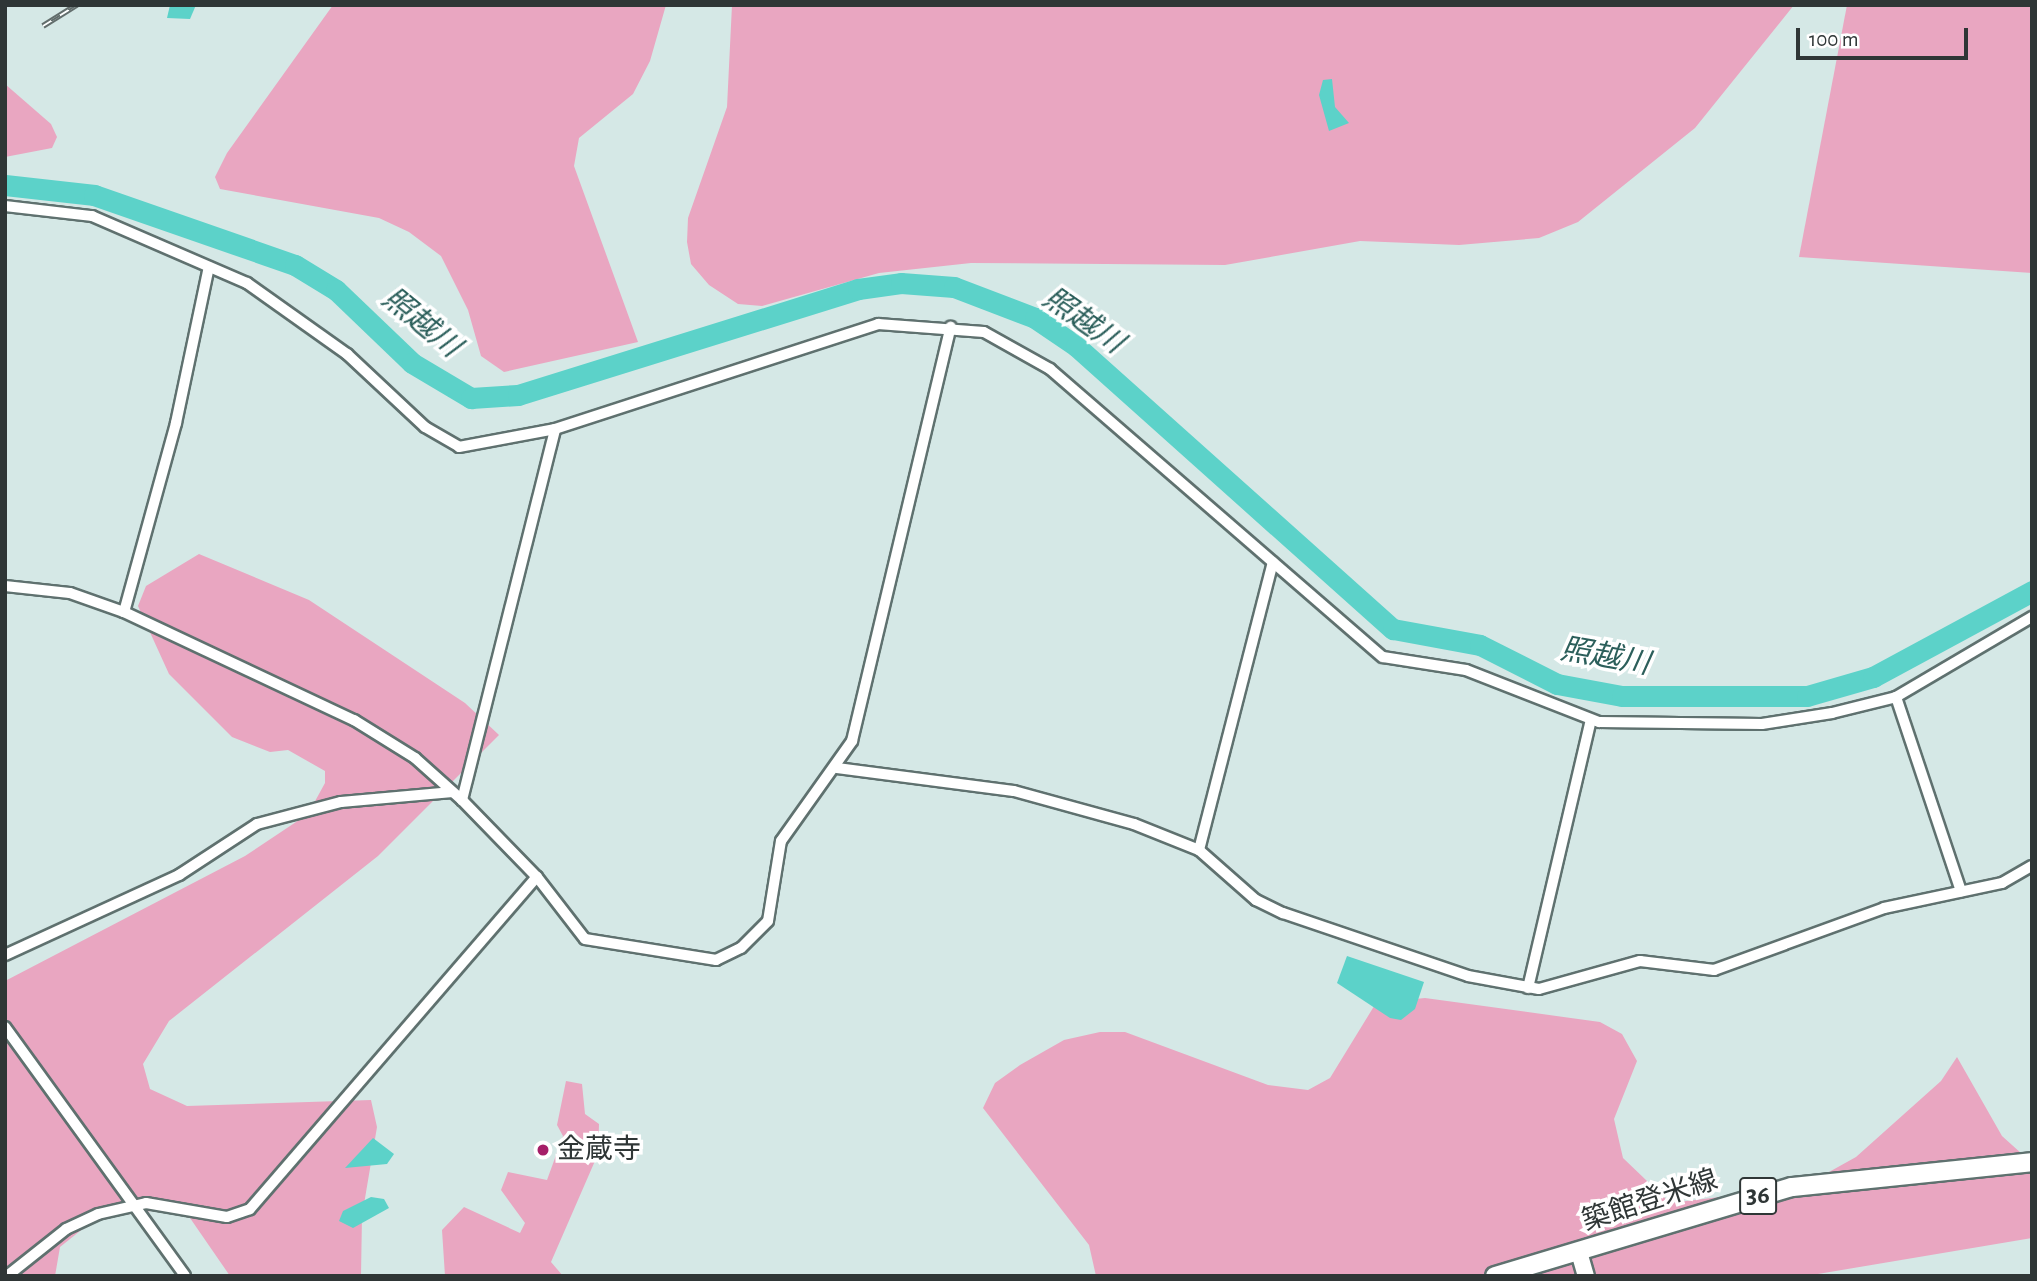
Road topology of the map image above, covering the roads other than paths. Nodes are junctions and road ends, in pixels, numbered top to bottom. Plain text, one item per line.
1 (5, 206) edge
2 (209, 267) junction
3 (951, 327) junction
4 (555, 429) junction
5 (1273, 562) junction
6 (5, 586) edge
7 (124, 612) junction
8 (2032, 617) edge
9 (1896, 696) junction
10 (1591, 720) junction
11 (837, 768) junction
12 (453, 792) junction
13 (462, 800) junction
14 (1199, 850) junction
15 (2032, 866) edge
16 (537, 877) junction
17 (1961, 891) junction
18 (5, 955) edge
19 (1528, 988) junction
20 (5, 1027) edge
21 (2032, 1162) edge
22 (138, 1205) junction
23 (1579, 1252) junction
24 (6, 1276) edge
25 (185, 1276) edge
26 (1495, 1276) edge
27 (1586, 1276) edge

1 - 2 street
2 - 4 street
2 - 7 street
3 - 4 street
3 - 5 street
3 - 11 street
4 - 13 street
5 - 10 street
5 - 14 street
6 - 7 street
7 - 12 street
8 - 9 street
9 - 10 street
9 - 17 street
10 - 19 street
11 - 14 street
11 - 16 street
12 - 13 street
12 - 18 street
13 - 16 street
14 - 19 street
15 - 17 street
16 - 22 street
17 - 19 street
20 - 22 street
21 - 23 main road, 築館登米線 / 36
22 - 24 street
22 - 25 street
23 - 26 main road, 築館登米線 / 36
23 - 27 street

